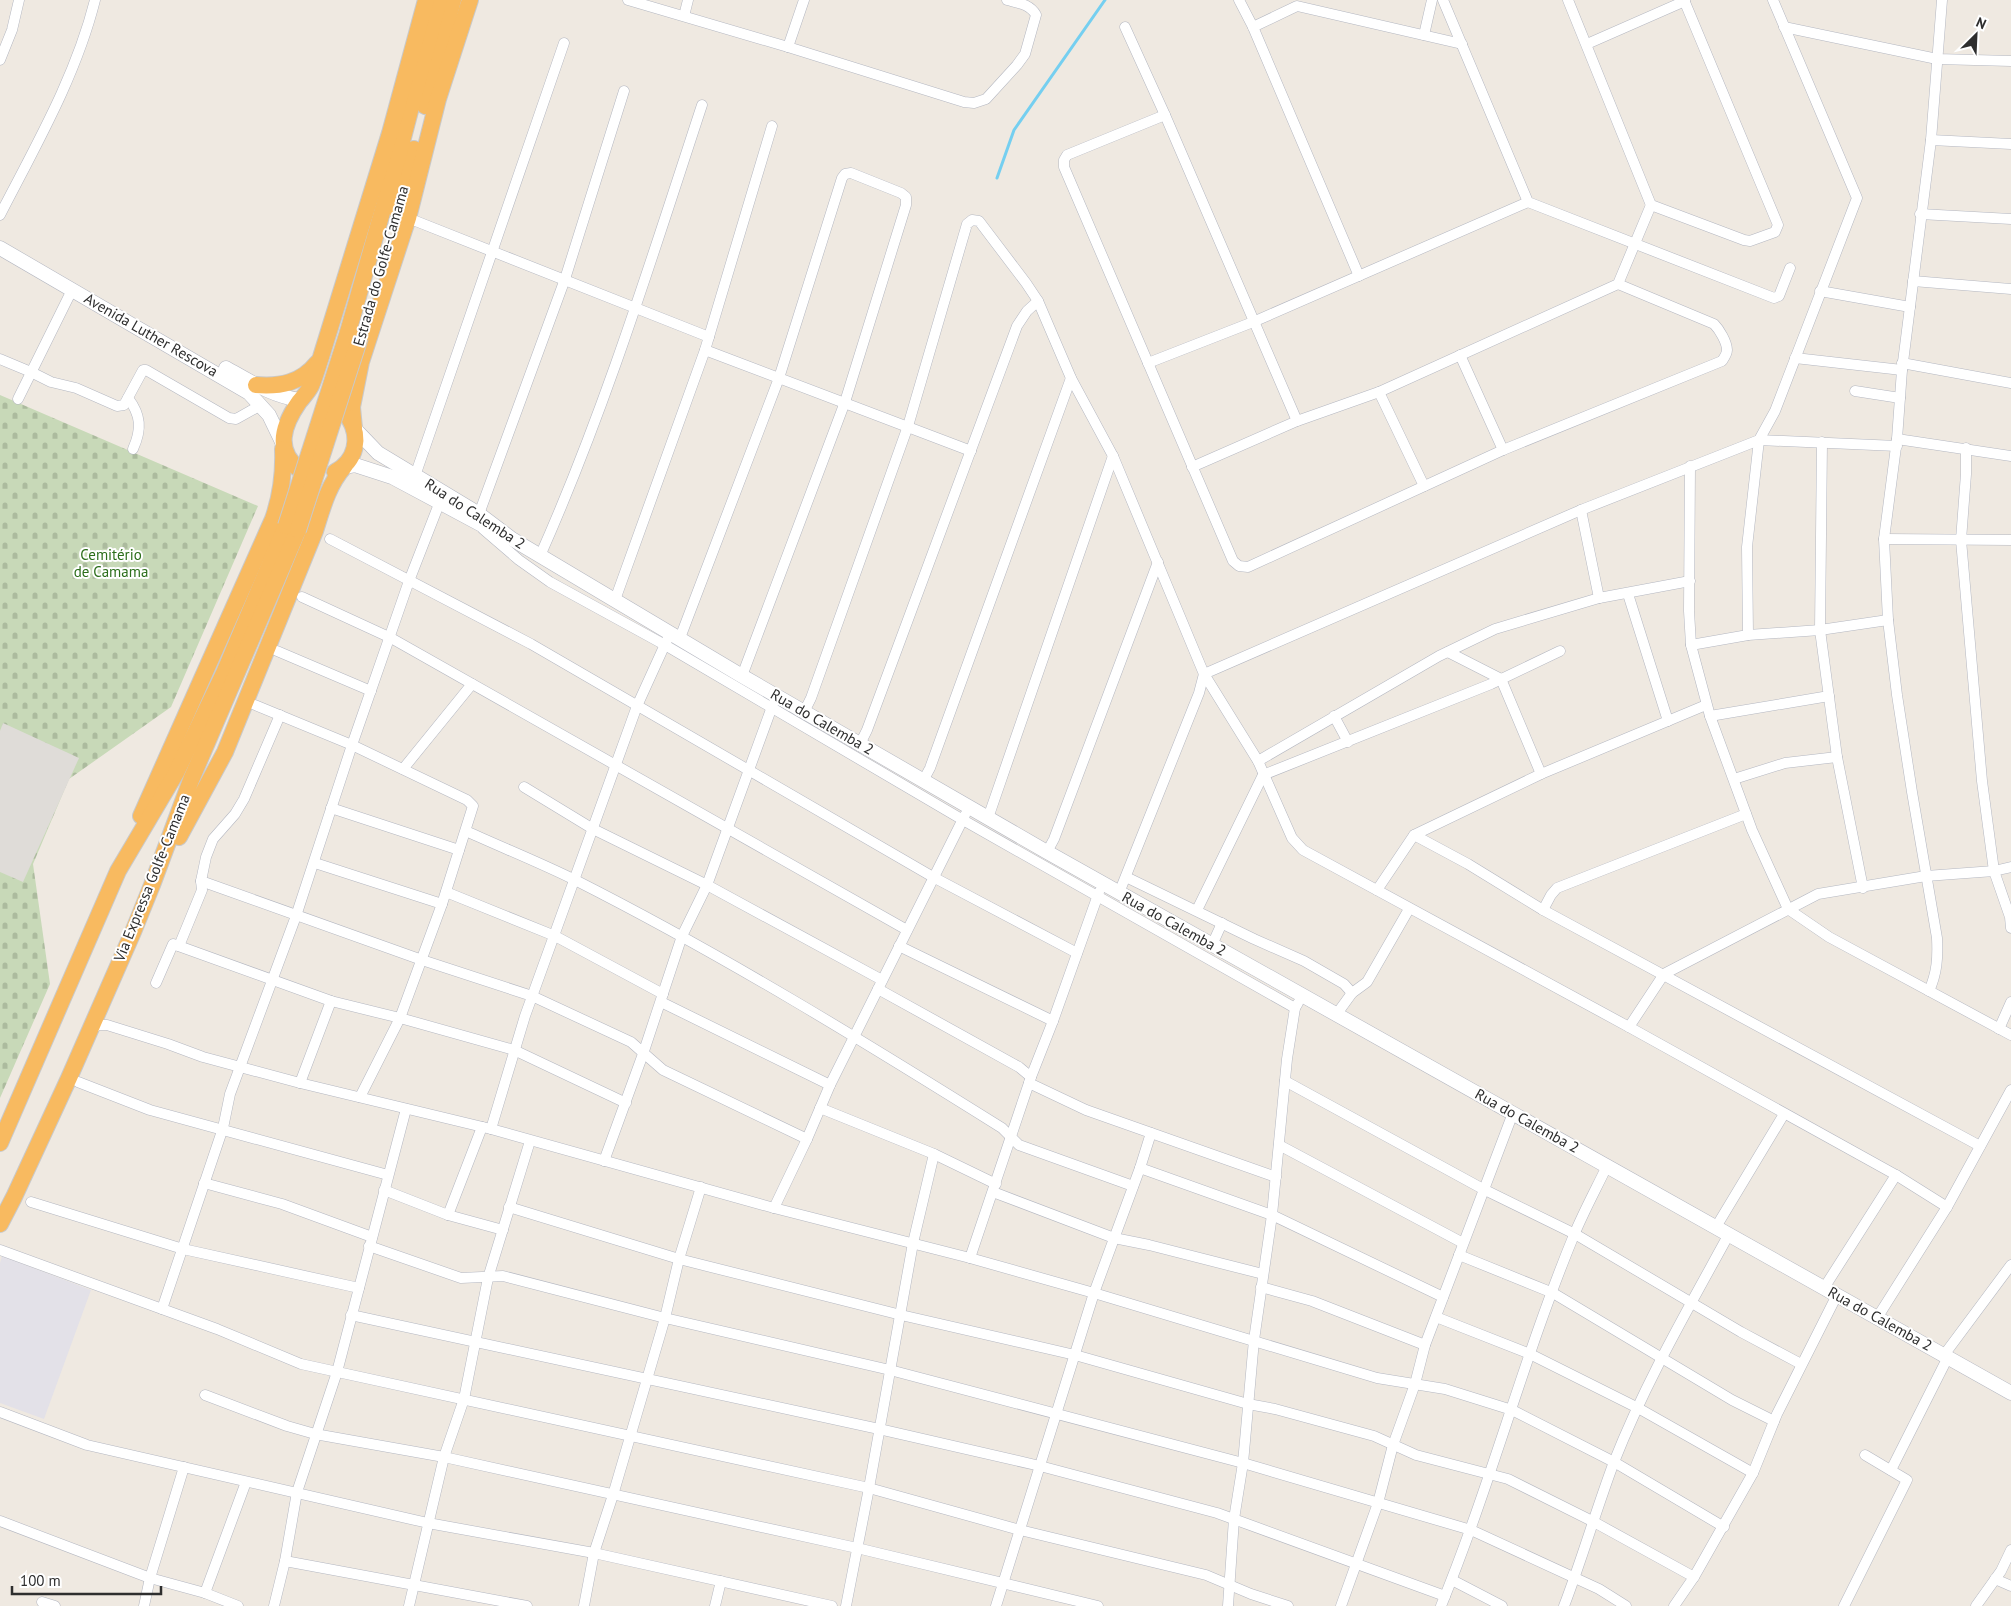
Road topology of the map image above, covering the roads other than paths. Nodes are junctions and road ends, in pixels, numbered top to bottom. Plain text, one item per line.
1 (19, 0) edge
2 (96, 0) edge
3 (426, 0) edge
4 (439, 0) edge
5 (453, 0) edge
6 (470, 0) edge
7 (628, 0) edge
8 (688, 0) edge
9 (804, 0) edge
10 (1007, 0) edge
11 (1239, 0) edge
12 (1432, 0) edge
13 (1443, 0) edge
14 (1568, 0) edge
15 (1773, 0) edge
16 (1942, 0) edge
17 (1684, 1) edge
18 (1296, 3) edge
19 (684, 16) junction
20 (1125, 27) dead end
21 (1253, 27) junction
22 (1784, 27) junction
23 (1424, 36) junction
24 (564, 43) dead end
25 (1462, 44) junction
26 (1587, 44) junction
27 (788, 47) junction
28 (1938, 59) junction
29 (0, 60) edge
30 (2011, 61) edge
31 (624, 91) dead end
32 (702, 105) dead end
33 (1165, 115) junction
34 (772, 126) dead end
35 (1931, 140) junction
36 (2011, 144) edge
37 (1528, 202) junction
38 (1652, 206) junction
39 (1920, 214) junction
40 (0, 215) edge
41 (408, 218) junction
42 (2011, 219) edge
43 (1634, 244) junction
44 (1, 247) edge
45 (493, 252) junction
46 (1790, 268) dead end
47 (1359, 276) junction
48 (565, 279) junction
49 (1913, 281) junction
50 (1618, 284) junction
51 (2011, 289) edge
52 (72, 290) junction
53 (1820, 291) junction
54 (1038, 301) junction
55 (636, 307) junction
56 (1910, 307) junction
57 (1253, 322) junction
58 (354, 335) junction
59 (709, 337) junction
60 (705, 350) junction
61 (1460, 355) junction
62 (321, 357) junction
63 (1795, 358) junction
64 (0, 359) edge
65 (1148, 363) junction
66 (1902, 367) junction
67 (32, 372) junction
68 (779, 378) junction
69 (1071, 378) junction
70 (2011, 383) edge
71 (256, 385) junction
72 (1855, 391) dead end
73 (1379, 392) junction
74 (128, 398) junction
75 (1900, 398) junction
76 (18, 400) dead end
77 (301, 400) junction
78 (845, 402) junction
79 (323, 403) dead end
80 (261, 405) junction
81 (338, 409) dead end
82 (1297, 421) junction
83 (908, 426) junction
84 (354, 428) junction
85 (1759, 440) junction
86 (1822, 442) junction
87 (1897, 443) junction
88 (283, 444) junction
89 (1966, 448) junction
90 (133, 449) dead end
91 (1503, 450) junction
92 (970, 451) junction
93 (1113, 456) junction
94 (2011, 456) edge
95 (344, 466) junction
96 (1690, 466) junction
97 (1192, 467) junction
98 (300, 470) dead end
99 (316, 475) dead end
100 (415, 476) junction
101 (1424, 486) junction
102 (439, 504) junction
103 (1581, 510) junction
104 (477, 518) junction
105 (292, 528) junction
106 (330, 539) dead end
107 (1884, 539) junction
108 (1961, 540) junction
109 (2011, 540) edge
110 (540, 556) junction
111 (1158, 562) junction
112 (410, 581) junction
113 (1690, 581) junction
114 (1628, 594) junction
115 (302, 597) dead end
116 (1599, 598) junction
117 (615, 600) junction
118 (1888, 620) junction
119 (1820, 630) junction
120 (1748, 635) junction
121 (391, 638) junction
122 (672, 639) junction
123 (1691, 645) junction
124 (277, 651) dead end
125 (1560, 651) dead end
126 (1448, 652) junction
127 (1204, 674) junction
128 (742, 676) junction
129 (1501, 679) junction
130 (472, 684) junction
131 (371, 692) junction
132 (1829, 696) junction
133 (774, 702) junction
134 (255, 705) dead end
135 (1706, 705) junction
136 (638, 706) junction
137 (804, 712) junction
138 (280, 716) junction
139 (1334, 716) junction
140 (1710, 716) junction
141 (1668, 721) junction
142 (1348, 742) junction
143 (860, 744) junction
144 (352, 745) junction
145 (1837, 757) junction
146 (1258, 761) junction
147 (616, 765) junction
148 (403, 769) junction
149 (748, 771) junction
150 (1541, 774) junction
151 (1263, 775) junction
152 (1734, 779) junction
153 (924, 781) junction
154 (524, 787) dead end
155 (969, 807) junction
156 (331, 808) junction
157 (1746, 814) junction
158 (988, 818) junction
159 (963, 820) junction
160 (728, 828) junction
161 (593, 829) junction
162 (466, 831) junction
163 (1414, 835) junction
164 (459, 850) junction
165 (1047, 852) junction
166 (315, 863) junction
167 (2011, 867) edge
168 (118, 871) junction
169 (1994, 871) junction
170 (1926, 876) junction
171 (933, 877) junction
172 (1126, 877) junction
173 (575, 880) junction
174 (201, 881) junction
175 (1102, 883) junction
176 (152, 885) junction
177 (707, 885) junction
178 (1863, 888) junction
179 (1377, 890) junction
180 (446, 892) junction
181 (1119, 893) junction
182 (1098, 897) junction
183 (442, 904) junction
184 (1409, 909) junction
185 (1788, 909) junction
186 (1196, 910) junction
187 (1543, 910) junction
188 (296, 916) junction
189 (1222, 923) junction
190 (2011, 928) edge
191 (907, 930) junction
192 (555, 936) junction
193 (682, 936) junction
194 (1212, 945) junction
195 (178, 946) junction
196 (899, 946) junction
197 (1077, 953) junction
198 (422, 960) junction
199 (1664, 974) junction
200 (274, 980) junction
201 (156, 983) dead end
202 (880, 984) junction
203 (1929, 991) junction
204 (1352, 993) junction
205 (532, 996) junction
206 (662, 998) junction
207 (331, 1001) junction
208 (1299, 1002) junction
209 (2011, 1002) edge
210 (98, 1011) junction
211 (1336, 1014) junction
212 (400, 1018) junction
213 (1053, 1020) junction
214 (107, 1025) junction
215 (1630, 1027) junction
216 (1999, 1029) junction
217 (90, 1031) junction
218 (2011, 1035) edge
219 (855, 1036) junction
220 (514, 1050) junction
221 (643, 1054) junction
222 (240, 1066) junction
223 (1030, 1080) junction
224 (78, 1082) dead end
225 (1285, 1082) junction
226 (300, 1083) junction
227 (830, 1085) junction
228 (2011, 1090) edge
229 (360, 1097) junction
230 (626, 1103) junction
231 (820, 1108) junction
232 (406, 1109) junction
233 (1513, 1113) junction
234 (1784, 1114) junction
235 (222, 1128) junction
236 (486, 1128) junction
237 (1151, 1133) junction
238 (1010, 1135) junction
239 (807, 1139) junction
240 (530, 1141) junction
241 (0, 1143) edge
242 (1279, 1145) junction
243 (1980, 1146) junction
244 (934, 1154) junction
245 (604, 1161) junction
246 (1607, 1166) junction
247 (1140, 1168) junction
248 (388, 1174) junction
249 (1896, 1176) junction
250 (1276, 1177) junction
251 (204, 1183) junction
252 (1133, 1186) junction
253 (701, 1187) junction
254 (995, 1188) junction
255 (1483, 1189) junction
256 (384, 1190) junction
257 (31, 1202) dead end
258 (1947, 1206) junction
259 (509, 1207) junction
260 (774, 1208) junction
261 (448, 1215) junction
262 (1272, 1215) junction
263 (0, 1224) edge
264 (1716, 1227) junction
265 (503, 1230) junction
266 (1574, 1234) junction
267 (1729, 1234) junction
268 (1114, 1238) junction
269 (371, 1242) junction
270 (913, 1243) junction
271 (1463, 1243) junction
272 (182, 1249) junction
273 (0, 1250) edge
274 (1459, 1255) junction
275 (970, 1258) junction
276 (679, 1259) junction
277 (2011, 1265) edge
278 (1263, 1274) junction
279 (488, 1278) junction
280 (1261, 1287) junction
281 (359, 1288) junction
282 (1830, 1291) junction
283 (1094, 1293) junction
284 (1553, 1293) junction
285 (1443, 1297) junction
286 (1691, 1303) junction
287 (162, 1309) junction
288 (352, 1315) junction
289 (901, 1315) junction
290 (1436, 1317) junction
291 (666, 1318) junction
292 (1877, 1318) junction
293 (1254, 1340) junction
294 (475, 1342) junction
295 (1425, 1345) junction
296 (1530, 1354) junction
297 (1075, 1355) junction
298 (1946, 1356) junction
299 (1662, 1358) junction
300 (1801, 1364) junction
301 (890, 1370) junction
302 (337, 1372) junction
303 (648, 1378) junction
304 (1415, 1384) junction
305 (2011, 1393) edge
306 (205, 1395) dead end
307 (464, 1399) junction
308 (1248, 1404) junction
309 (1638, 1408) junction
310 (1512, 1410) junction
311 (0, 1412) edge
312 (1056, 1414) junction
313 (1774, 1421) junction
314 (879, 1429) junction
315 (315, 1434) junction
316 (629, 1436) junction
317 (1393, 1445) junction
318 (1865, 1455) dead end
319 (444, 1457) junction
320 (1614, 1462) junction
321 (1243, 1463) junction
322 (1040, 1466) junction
323 (184, 1468) junction
324 (1891, 1470) junction
325 (1753, 1473) junction
326 (1490, 1474) junction
327 (246, 1482) junction
328 (869, 1488) junction
329 (297, 1492) junction
330 (613, 1495) junction
331 (1378, 1503) junction
332 (1234, 1519) junction
333 (0, 1521) edge
334 (1594, 1522) junction
335 (428, 1523) junction
336 (1724, 1527) junction
337 (1020, 1530) junction
338 (1471, 1530) junction
339 (857, 1548) junction
340 (2011, 1550) edge
341 (594, 1553) junction
342 (285, 1561) junction
343 (1356, 1563) junction
344 (1694, 1577) junction
345 (150, 1578) junction
346 (1575, 1578) junction
347 (1996, 1579) junction
348 (1452, 1580) junction
349 (722, 1581) junction
350 (1003, 1583) junction
351 (1229, 1584) junction
352 (414, 1585) junction
353 (2011, 1586) edge
354 (205, 1593) junction
355 (1445, 1596) junction
356 (42, 1602) dead end
357 (54, 1606) edge
358 (144, 1606) edge
359 (238, 1606) edge
360 (274, 1606) edge
361 (409, 1606) edge
362 (527, 1606) edge
363 (584, 1606) edge
364 (716, 1606) edge
365 (832, 1606) edge
366 (846, 1606) edge
367 (996, 1606) edge
368 (1098, 1606) edge
369 (1228, 1606) edge
370 (1288, 1606) edge
371 (1341, 1606) edge
372 (1441, 1606) edge
373 (1502, 1606) edge
374 (1564, 1606) edge
375 (1626, 1606) edge
376 (1674, 1606) edge
377 (1844, 1606) edge
378 (1976, 1606) edge

1 - 29 street
2 - 40 street
3 - 62 highway
4 - 58 highway, Estrada do Golfe-Camama
5 - 58 highway, Estrada do Golfe-Camama
6 - 41 highway
7 - 19 street
8 - 19 street
9 - 27 street
10 - 27 street
11 - 21 street
12 - 23 street
13 - 25 street
14 - 26 street
15 - 22 street
16 - 28 street
17 - 26 street
17 - 38 street
18 - 21 street
18 - 23 street
19 - 27 street
20 - 33 street
21 - 47 street
22 - 28 street
22 - 53 street
23 - 25 street
24 - 45 street
25 - 37 street
26 - 38 street
28 - 30 street
28 - 35 street
31 - 48 street
32 - 55 street
33 - 57 street
33 - 65 street
34 - 59 street
35 - 36 street
35 - 39 street
37 - 43 street
37 - 47 street
38 - 43 street
39 - 42 street
39 - 49 street
41 - 45 street
41 - 84 highway
43 - 46 street
43 - 50 street
44 - 52 main road, Avenida Luther Rescova
44 - 71 main road, Avenida Luther Rescova
45 - 48 street
45 - 100 street
47 - 57 street
48 - 55 street
48 - 104 street
49 - 51 street
49 - 56 street
50 - 61 street
50 - 91 street
52 - 67 street
52 - 80 main road, Avenida Luther Rescova
53 - 56 street
53 - 63 street
54 - 69 street
54 - 83 street
54 - 92 street
55 - 59 street
55 - 110 street
56 - 66 street
57 - 65 street
57 - 82 street
58 - 105 highway, Estrada do Golfe-Camama, bridge
59 - 60 street
60 - 68 street
60 - 117 street
61 - 73 street
61 - 91 street
62 - 71 highway
62 - 77 highway
63 - 66 street
63 - 85 street
64 - 67 street
65 - 97 street
66 - 70 street
66 - 75 street
67 - 74 street
67 - 76 street
68 - 78 street
68 - 78 street
68 - 122 street
69 - 93 street
69 - 153 street
71 - 77 main road, Avenida Luther Rescova
72 - 75 street
73 - 82 street
73 - 101 street
74 - 80 street
74 - 90 street
75 - 87 street
77 - 79 highway
77 - 88 highway
78 - 83 street
78 - 128 street
80 - 88 main road, Avenida Luther Rescova
81 - 84 highway
82 - 97 street
83 - 92 street
83 - 137 street
84 - 95 highway
84 - 100 main road, Rua do Calemba 2
85 - 86 street
85 - 96 street
85 - 120 street
86 - 87 street
86 - 119 street
87 - 89 street
87 - 107 street
88 - 98 highway
88 - 168 highway
89 - 94 street
89 - 108 street
91 - 101 street
92 - 143 street
93 - 111 street
93 - 158 street
95 - 99 highway
95 - 102 main road
95 - 176 highway
96 - 103 street
96 - 113 street
97 - 101 street
100 - 104 main road, Rua do Calemba 2
102 - 104 main road
102 - 112 street
103 - 116 street
103 - 127 street
104 - 110 main road, Rua do Calemba 2
104 - 122 street
105 - 168 highway, Via Expressa Golfe-Camama
105 - 176 highway, Via Expressa Golfe-Camama
106 - 112 street
107 - 108 street
107 - 118 street
108 - 109 street
108 - 169 street
110 - 117 main road, Rua do Calemba 2
111 - 127 street
111 - 165 street
112 - 121 street
112 - 136 street
113 - 114 street
113 - 123 street
114 - 116 street
114 - 141 street
115 - 121 street
116 - 126 street
117 - 122 main road, Rua do Calemba 2
118 - 119 street
118 - 170 street
119 - 120 street
119 - 132 street
120 - 123 street
121 - 130 street
121 - 131 street
122 - 128 main road, Rua do Calemba 2
122 - 133 street
122 - 136 street
123 - 135 street
124 - 131 street
125 - 129 street
126 - 129 street
126 - 139 street
127 - 146 street
127 - 172 street
128 - 133 main road, Rua do Calemba 2
129 - 142 street
129 - 150 street
130 - 147 street
130 - 148 street
131 - 144 street
132 - 140 street
132 - 145 street
133 - 137 main road, Rua do Calemba 2
133 - 149 street
133 - 159 street
134 - 138 street
135 - 140 street
135 - 141 street
136 - 147 street
136 - 149 street
137 - 143 main road, Rua do Calemba 2
138 - 144 street
138 - 174 street
139 - 142 street
139 - 146 street
140 - 152 street
141 - 150 street
142 - 151 street
143 - 153 main road, Rua do Calemba 2
144 - 148 street
144 - 156 street
145 - 152 street
145 - 178 street
146 - 151 street
147 - 160 street
147 - 161 street
148 - 162 street
149 - 160 street
149 - 171 street
150 - 163 street
151 - 179 street
151 - 186 street
152 - 157 street
153 - 155 main road, Rua do Calemba 2
154 - 161 street
155 - 158 main road, Rua do Calemba 2
155 - 159 street
156 - 164 street
156 - 166 street
157 - 185 street
157 - 187 street
158 - 165 main road, Rua do Calemba 2
159 - 171 street
159 - 182 street
160 - 177 street
160 - 191 street
161 - 173 street
161 - 177 street
162 - 164 street
162 - 173 street
163 - 179 street
163 - 187 street
164 - 180 street
165 - 175 main road, Rua do Calemba 2
166 - 183 street
166 - 188 street
167 - 169 street
168 - 241 highway, Via Expressa Golfe-Camama
169 - 170 street
169 - 190 street
170 - 178 street
170 - 203 street
171 - 191 street
171 - 197 street
172 - 181 street
172 - 186 street
173 - 192 street
173 - 193 street
174 - 188 street
174 - 195 street
175 - 181 main road, Rua do Calemba 2
175 - 182 street
176 - 210 highway, Via Expressa Golfe-Camama
177 - 193 street
177 - 202 street
178 - 185 street
179 - 184 street
180 - 183 street
180 - 192 street
181 - 194 main road, Rua do Calemba 2
182 - 197 street
182 - 208 street
183 - 198 street
184 - 204 street
184 - 215 street
185 - 199 street
185 - 203 street
186 - 189 street
187 - 199 street
188 - 198 street
188 - 200 street
189 - 194 street
189 - 204 street
191 - 196 street
192 - 205 street
192 - 206 street
193 - 206 street
193 - 219 street
194 - 208 main road, Rua do Calemba 2
195 - 200 street
195 - 201 street
196 - 202 street
196 - 213 street
197 - 213 street
198 - 205 street
198 - 212 street
199 - 215 street
199 - 243 street
200 - 207 street
200 - 222 street
202 - 219 street
202 - 223 street
203 - 216 street
204 - 211 street
205 - 220 street
205 - 221 street
206 - 221 street
206 - 227 street
207 - 212 street
207 - 226 street
208 - 211 main road, Rua do Calemba 2
208 - 225 street
209 - 216 street
210 - 214 street
210 - 217 highway, Via Expressa Golfe-Camama
211 - 233 main road, Rua do Calemba 2
212 - 220 street
212 - 229 street
213 - 223 street
214 - 217 street
214 - 222 street
215 - 234 street
216 - 218 street
217 - 263 highway, Via Expressa Golfe-Camama
219 - 227 street
219 - 238 street
220 - 230 street
220 - 236 street
221 - 230 street
221 - 239 street
222 - 226 street
222 - 235 street
223 - 237 street
223 - 238 street
224 - 235 street
225 - 242 street
225 - 255 street
226 - 229 street
227 - 231 street
228 - 243 street
229 - 232 street
230 - 245 street
231 - 239 street
231 - 244 street
232 - 236 street
232 - 248 street
233 - 246 main road, Rua do Calemba 2
233 - 255 street
234 - 249 street
234 - 264 street
235 - 248 street
235 - 251 street
236 - 240 street
236 - 261 street
237 - 247 street
237 - 250 street
238 - 252 street
238 - 254 street
239 - 260 street
240 - 245 street
240 - 259 street
242 - 250 street
242 - 271 street
243 - 258 street
244 - 254 street
244 - 270 street
245 - 253 street
246 - 264 main road, Rua do Calemba 2
246 - 266 street
247 - 252 street
247 - 262 street
248 - 256 street
249 - 258 street
249 - 282 street
250 - 262 street
251 - 269 street
251 - 272 street
252 - 268 street
253 - 260 street
253 - 276 street
254 - 268 street
254 - 275 street
255 - 266 street
255 - 271 street
256 - 261 street
256 - 269 street
257 - 272 street
258 - 292 street
259 - 265 street
259 - 276 street
260 - 270 street
261 - 265 street
262 - 278 street
262 - 285 street
264 - 267 main road, Rua do Calemba 2
265 - 279 street
266 - 284 street
266 - 286 street
267 - 282 main road, Rua do Calemba 2
267 - 286 street
268 - 278 street
268 - 283 street
269 - 279 street
269 - 281 street
270 - 275 street
270 - 289 street
271 - 274 street
272 - 281 street
272 - 287 street
273 - 287 street
274 - 284 street
274 - 285 street
275 - 283 street
276 - 289 street
276 - 291 street
277 - 298 street
278 - 280 street
279 - 291 street
279 - 294 street
280 - 293 street
280 - 295 street
281 - 288 street
282 - 292 main road, Rua do Calemba 2
282 - 300 street
283 - 293 street
283 - 297 street
284 - 296 street
284 - 299 street
285 - 290 street
286 - 299 street
286 - 300 street
287 - 302 street
288 - 294 street
288 - 302 street
289 - 297 street
289 - 301 street
290 - 295 street
290 - 296 street
291 - 301 street
291 - 303 street
292 - 298 main road, Rua do Calemba 2
293 - 304 street
293 - 308 street
294 - 303 street
294 - 307 street
295 - 304 street
296 - 309 street
296 - 310 street
297 - 308 street
297 - 312 street
298 - 305 main road, Rua do Calemba 2
298 - 324 street
299 - 309 street
299 - 313 street
300 - 313 street
301 - 312 street
301 - 314 street
302 - 307 street
302 - 315 street
303 - 314 street
303 - 316 street
304 - 310 street
304 - 317 street
306 - 315 street
307 - 316 street
307 - 319 street
308 - 317 street
308 - 321 street
309 - 320 street
309 - 325 street
310 - 320 street
310 - 326 street
311 - 323 street
312 - 321 street
312 - 322 street
313 - 325 street
314 - 322 street
314 - 328 street
315 - 319 street
315 - 329 street
316 - 328 street
316 - 330 street
317 - 326 street
317 - 331 street
318 - 324 street
319 - 330 street
319 - 335 street
320 - 334 street
320 - 336 street
321 - 331 street
321 - 332 street
322 - 332 street
322 - 337 street
323 - 327 street
323 - 345 street
324 - 377 street
325 - 336 street
326 - 334 street
326 - 338 street
327 - 329 street
327 - 354 street
328 - 337 street
328 - 339 street
329 - 335 street
329 - 342 street
330 - 339 street
330 - 341 street
331 - 338 street
331 - 343 street
332 - 343 street
332 - 351 street
333 - 345 street
334 - 344 street
334 - 346 street
335 - 341 street
335 - 352 street
336 - 344 street
337 - 350 street
337 - 351 street
338 - 346 street
338 - 348 street
339 - 350 street
339 - 366 street
340 - 347 street
341 - 349 street
341 - 363 street
342 - 352 street
342 - 360 street
343 - 355 street
343 - 371 street
344 - 376 street
345 - 354 street
345 - 358 street
346 - 374 street
346 - 375 street
347 - 353 street
347 - 378 street
348 - 355 street
348 - 373 street
349 - 364 street
349 - 365 street
350 - 367 street
350 - 368 street
351 - 369 street
351 - 370 street
352 - 361 street
352 - 362 street
354 - 359 street
355 - 372 street
356 - 357 street

